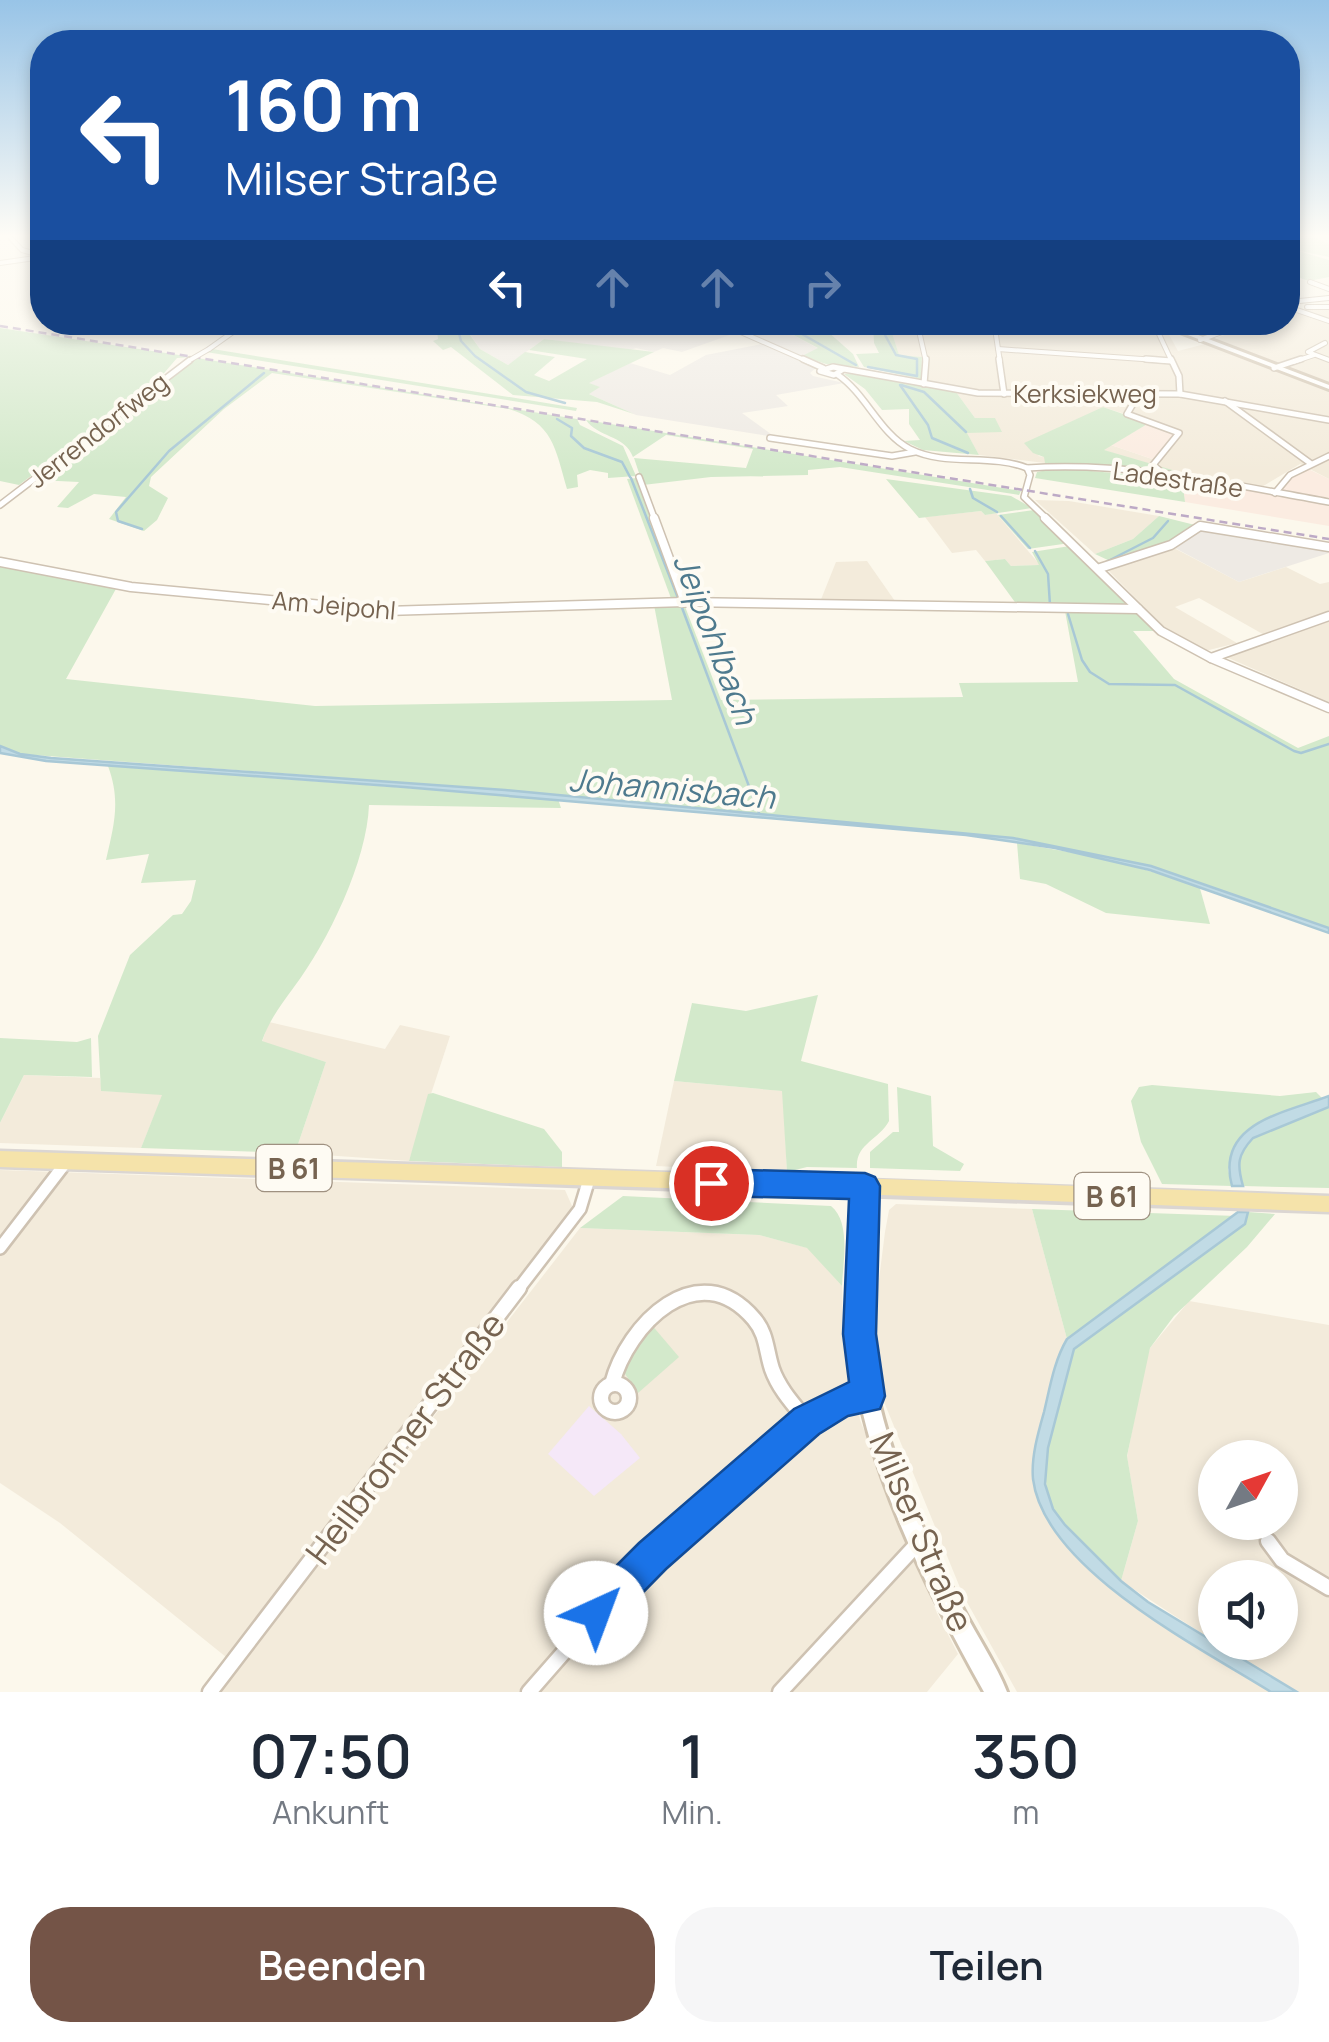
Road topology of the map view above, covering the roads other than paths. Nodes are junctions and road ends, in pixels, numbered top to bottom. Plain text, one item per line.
1 (229, 335) edge
2 (747, 335) edge
3 (920, 335) edge
4 (996, 335) edge
5 (1159, 335) edge
6 (1186, 335) edge
7 (1214, 335) edge
8 (1200, 340) junction
9 (1325, 344) dead end
10 (998, 349) junction
11 (1314, 355) junction
12 (1329, 360) edge
13 (1171, 361) junction
14 (1274, 368) junction
15 (840, 372) junction
16 (924, 384) junction
17 (1329, 387) edge
18 (1140, 392) junction
19 (1004, 394) junction
20 (1180, 394) junction
21 (1224, 401) junction
22 (1329, 420) edge
23 (770, 438) dead end
24 (916, 452) junction
25 (1329, 456) edge
26 (1310, 463) junction
27 (1026, 468) junction
28 (638, 477) dead end
29 (1189, 478) junction
30 (1274, 493) junction
31 (1329, 502) edge
32 (0, 505) edge
33 (1329, 547) edge
34 (0, 562) edge
35 (1100, 568) junction
36 (685, 602) junction
37 (1138, 609) junction
38 (1329, 616) edge
39 (1211, 658) junction
40 (1329, 708) edge
41 (0, 1159) edge
42 (68, 1161) junction
43 (588, 1179) junction
44 (865, 1186) junction
45 (40, 1199) joint
46 (1329, 1204) edge
47 (0, 1248) edge
48 (612, 1384) dead end
49 (868, 1396) junction
50 (806, 1421) junction
51 (1268, 1541) dead end
52 (922, 1542) junction
53 (1329, 1588) edge
54 (210, 1692) edge
55 (530, 1692) edge
56 (780, 1692) edge
57 (996, 1692) edge

1 - 32 street, Jerrendorfweg, bridge
2 - 15 street, Kerksiekweg
3 - 16 street
4 - 10 street
5 - 13 street
6 - 8 main road
7 - 8 street
8 - 14 main road
9 - 11 street
10 - 13 street
10 - 19 street
11 - 12 street
11 - 14 street
13 - 20 street
14 - 17 main road
15 - 16 street, Kerksiekweg
15 - 24 street
16 - 19 street, Kerksiekweg
18 - 19 street, Kerksiekweg
18 - 20 street, Kerksiekweg
18 - 29 street
20 - 21 street, Kerksiekweg
21 - 22 street, Kerksiekweg
21 - 26 street
23 - 24 street
24 - 27 street
25 - 26 street
26 - 30 street
27 - 29 street, Ladestraße
27 - 35 street
28 - 36 street
29 - 30 street, Ladestraße
30 - 31 street, Ladestraße
33 - 35 street
34 - 36 street, Am Jeipohl
35 - 37 street
36 - 37 street
37 - 39 street
38 - 39 street
39 - 40 street
41 - 42 main road, B 61
42 - 43 main road, B 61
42 - 45 street
43 - 44 main road, B 61
43 - 54 street, Heilbronner Straße
44 - 46 main road, B 61
44 - 49 main road, Milser Straße
45 - 47 street
48 - 50 street
49 - 50 street
49 - 52 main road, Milser Straße
50 - 55 street
51 - 53 street
52 - 56 street
52 - 57 main road, Milser Straße

